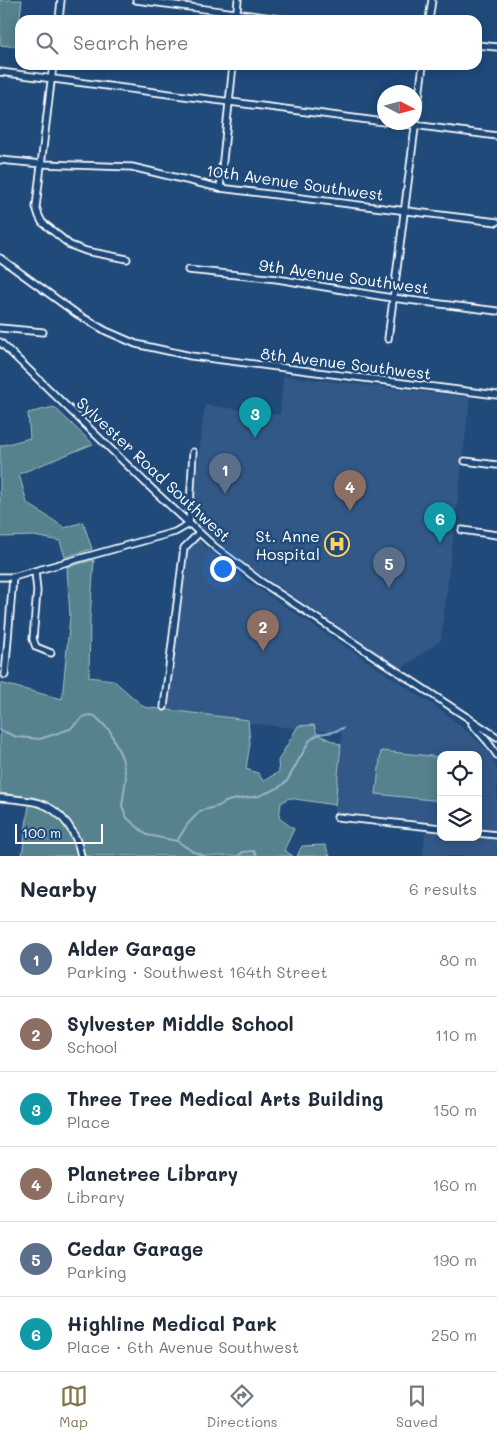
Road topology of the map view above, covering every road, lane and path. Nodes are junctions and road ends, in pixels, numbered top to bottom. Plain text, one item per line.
1 (61, 0) edge
2 (136, 0) edge
3 (238, 0) edge
4 (432, 0) edge
5 (236, 13) junction
6 (60, 15) edge
7 (251, 15) edge
8 (430, 15) edge
9 (482, 46) edge
10 (497, 47) edge
11 (53, 70) edge
12 (232, 70) edge
13 (422, 70) edge
14 (0, 72) edge
15 (52, 78) junction
16 (420, 85) edge
17 (230, 102) junction
18 (377, 121) edge
19 (422, 127) edge
20 (414, 130) edge
21 (497, 136) edge
22 (0, 160) edge
23 (42, 164) junction
24 (220, 188) junction
25 (403, 211) junction
26 (497, 222) edge
27 (0, 258) edge
28 (126, 259) dead end
29 (188, 270) dead end
30 (392, 298) junction
31 (497, 311) edge
32 (0, 328) edge
33 (43, 332) dead end
34 (388, 339) dead end
35 (0, 342) edge
36 (497, 395) edge
37 (193, 452) dead end
38 (465, 461) dead end
39 (497, 465) edge
40 (189, 524) junction
41 (462, 530) dead end
42 (199, 532) junction
43 (497, 535) edge
44 (36, 571) junction
45 (0, 577) edge
46 (13, 577) junction
47 (51, 653) dead end
48 (5, 675) dead end
49 (164, 706) dead end
50 (467, 718) junction
51 (497, 737) edge
52 (497, 754) edge
53 (0, 798) edge
54 (336, 817) dead end
55 (437, 828) edge
56 (482, 833) edge
57 (497, 835) edge
58 (82, 856) edge

1 - 6 street
2 - 5 street
3 - 5 street
4 - 8 street
5 - 7 street
9 - 10 street
11 - 15 street
12 - 17 street
13 - 16 street
14 - 15 street
15 - 17 street
15 - 23 street
17 - 18 street
17 - 24 street
19 - 21 street
20 - 25 street
22 - 23 street, 10th Avenue Southwest
23 - 24 street, 10th Avenue Southwest
23 - 28 street
24 - 25 street, 10th Avenue Southwest
25 - 26 street, 10th Avenue Southwest
25 - 30 street
27 - 36 street, 8th Avenue Southwest
29 - 30 street, 9th Avenue Southwest
30 - 31 street, 9th Avenue Southwest
30 - 34 street
32 - 33 street
35 - 40 street, Sylvester Road Southwest
37 - 40 street
38 - 39 street
40 - 42 street, Sylvester Road Southwest
40 - 44 street
41 - 43 street
42 - 49 street
42 - 50 street, Sylvester Road Southwest
44 - 46 street
44 - 47 street
45 - 46 street
46 - 48 street
50 - 51 street, Sylvester Road Southwest
50 - 52 street
53 - 58 street
54 - 55 street
56 - 57 street

